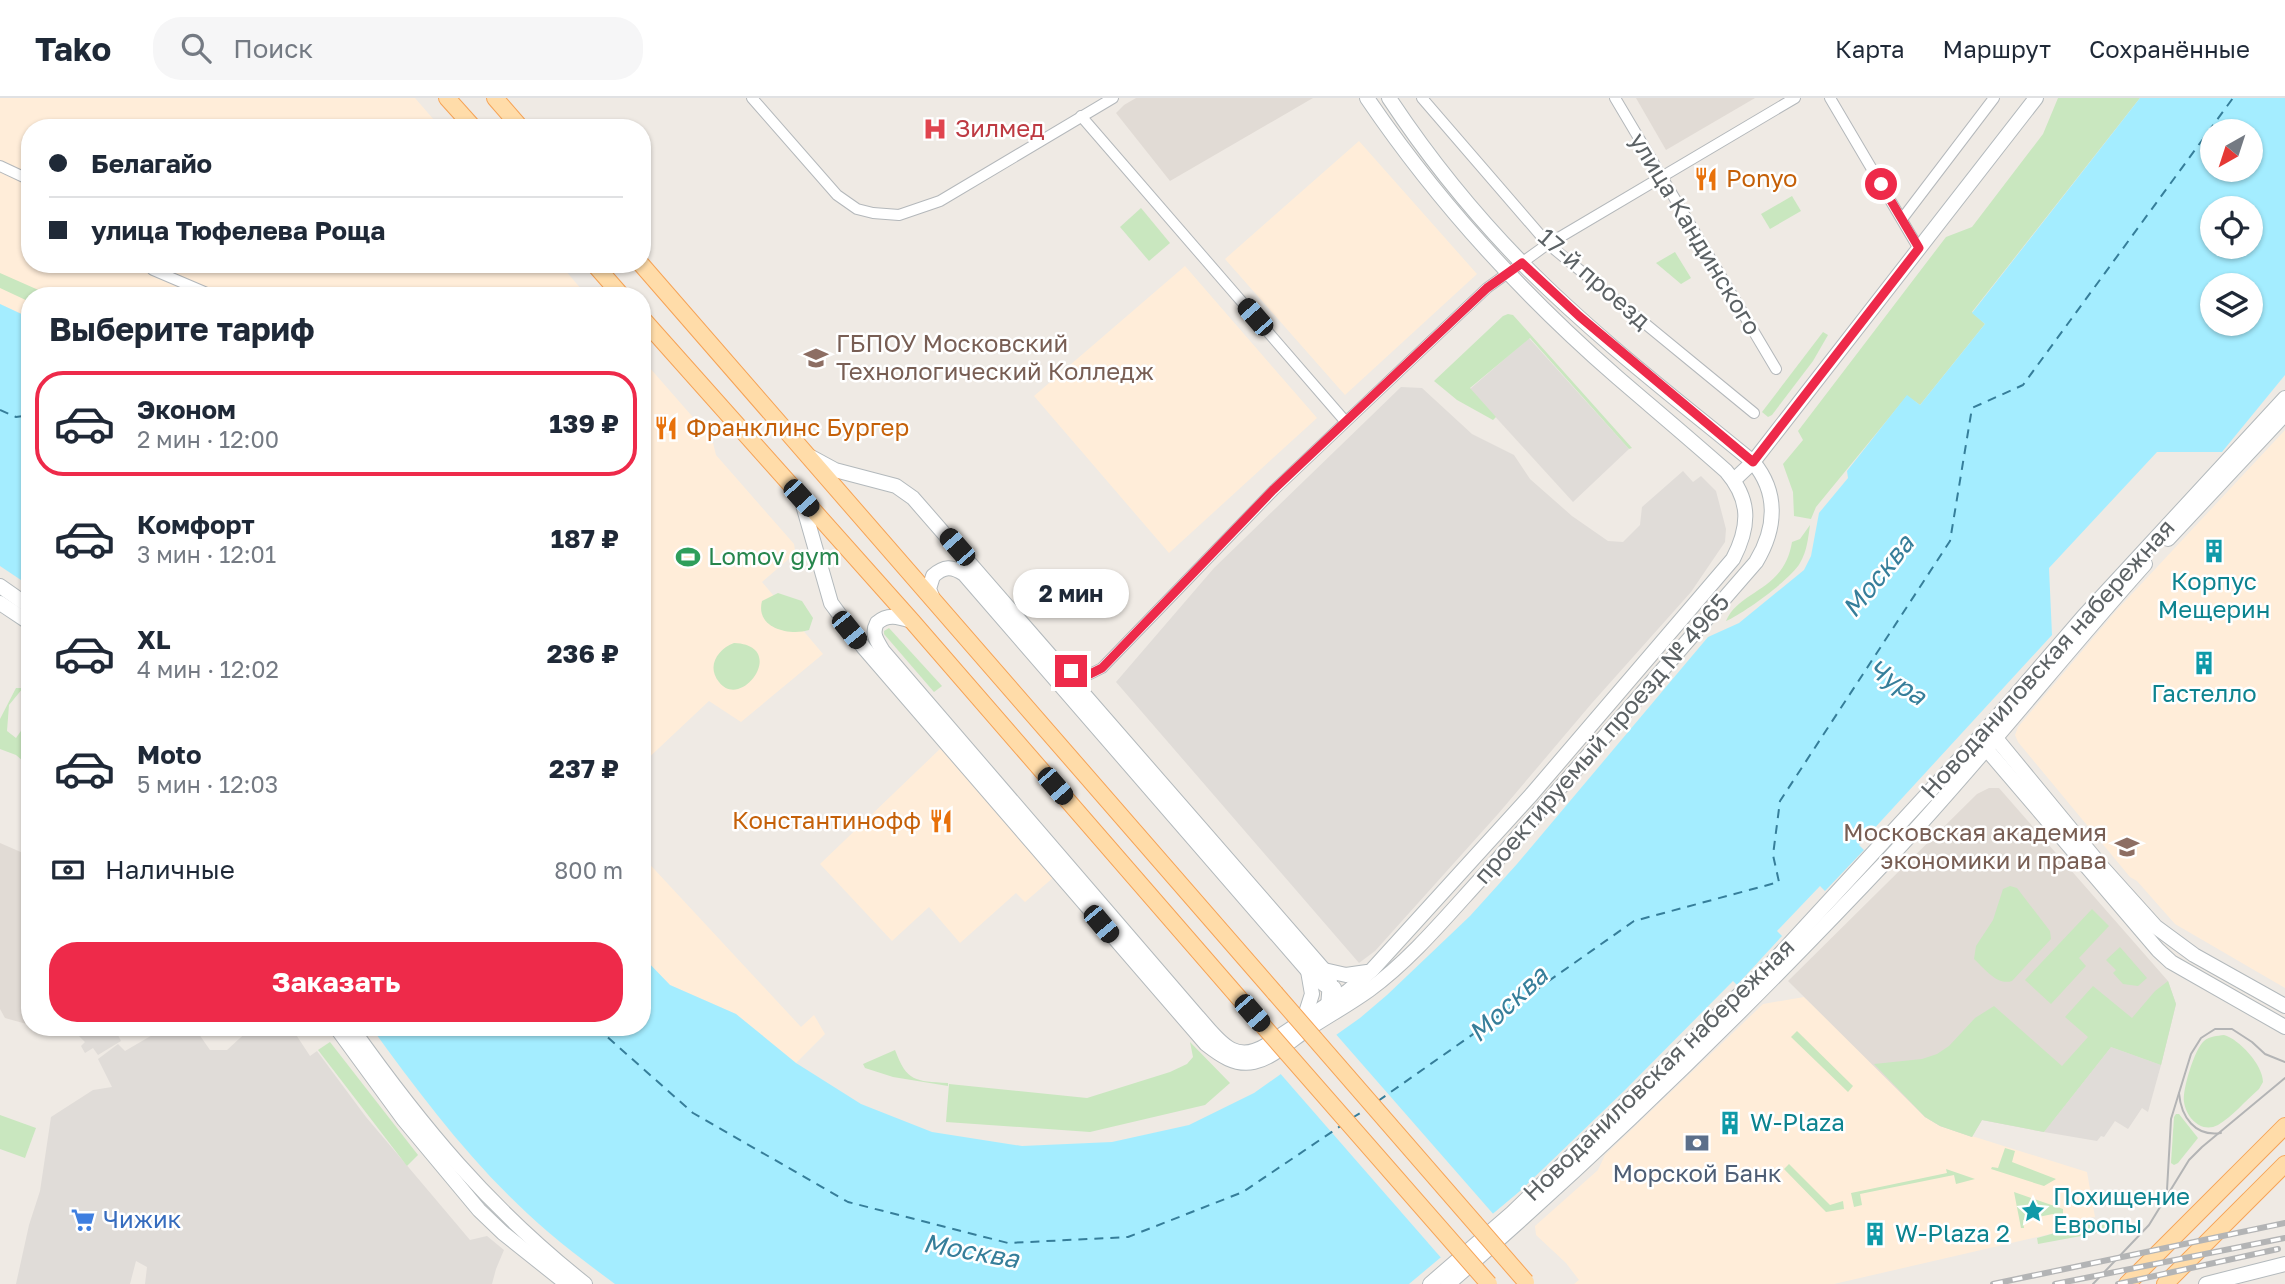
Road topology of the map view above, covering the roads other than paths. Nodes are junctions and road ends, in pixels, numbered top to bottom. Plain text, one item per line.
1 (447, 98) edge
2 (495, 98) edge
3 (752, 98) edge
4 (1113, 98) edge
5 (1367, 98) edge
6 (1389, 98) edge
7 (1422, 98) edge
8 (1615, 98) edge
9 (1795, 98) edge
10 (1830, 98) edge
11 (1994, 98) edge
12 (2036, 98) edge
13 (1081, 116) junction
14 (466, 119) edge
15 (514, 119) edge
16 (0, 166) edge
17 (21, 176) edge
18 (1661, 177) junction
19 (1902, 219) junction
20 (1548, 244) junction
21 (1919, 248) junction
22 (1522, 263) junction
23 (1508, 272) junction
24 (160, 273) edge
25 (602, 273) edge
26 (649, 273) edge
27 (193, 287) edge
28 (614, 287) edge
29 (651, 328) edge
30 (1776, 369) dead end
31 (2285, 398) edge
32 (1754, 412) dead end
33 (2285, 414) edge
34 (1345, 421) junction
35 (811, 457) junction
36 (1753, 462) junction
37 (1734, 480) junction
38 (801, 498) junction
39 (0, 586) edge
40 (21, 601) edge
41 (0, 603) edge
42 (934, 603) junction
43 (21, 617) edge
44 (912, 621) junction
45 (1062, 668) junction
46 (1987, 739) junction
47 (1324, 970) junction
48 (1372, 970) junction
49 (1308, 971) junction
50 (1330, 987) junction
51 (1369, 990) junction
52 (1348, 991) junction
53 (1329, 1002) junction
54 (2285, 1006) edge
55 (1304, 1019) junction
56 (1322, 1020) junction
57 (2285, 1027) edge
58 (343, 1036) edge
59 (357, 1036) edge
60 (2285, 1126) edge
61 (2285, 1164) edge
62 (1516, 1218) junction
63 (2285, 1264) edge
64 (567, 1284) edge
65 (585, 1284) edge
66 (1430, 1284) edge
67 (1448, 1284) edge
68 (1489, 1284) edge
69 (1528, 1284) edge
70 (2127, 1284) edge
71 (2165, 1284) edge
72 (2206, 1284) edge

1 - 14 main road
2 - 15 main road
3 - 13 street
4 - 13 street
5 - 23 main road
6 - 22 main road
7 - 20 street, 17-й проезд
8 - 18 street, улица Кандинского
9 - 18 street
10 - 19 street
11 - 19 street
12 - 21 main road
13 - 34 street
16 - 17 street
18 - 20 street
18 - 30 street, улица Кандинского
19 - 21 street
20 - 22 street
20 - 32 street, 17-й проезд
21 - 36 main road
22 - 23 street
22 - 36 main road
23 - 34 street
23 - 37 main road
24 - 27 street
25 - 28 main road
26 - 35 main road
29 - 38 main road
31 - 46 main road, Новоданиловская набережная
33 - 46 main road, Новоданиловская набережная
34 - 45 street
35 - 42 main road
35 - 45 main road
36 - 37 main road
36 - 51 main road, проектируемый проезд № 4965
37 - 48 main road, проектируемый проезд № 4965
38 - 44 main road
38 - 56 main road, проектируемый проезд № 4965
39 - 40 main road
41 - 43 main road
42 - 49 main road
42 - 69 main road, bridge
44 - 55 main road, проектируемый проезд № 4965
44 - 68 main road, bridge
45 - 47 main road
46 - 54 main road
46 - 57 main road
46 - 62 main road, Новоданиловская набережная
47 - 48 main road
47 - 50 main road
48 - 52 main road, проектируемый проезд № 4965
49 - 50 main road
49 - 55 main road
50 - 52 main road
50 - 53 main road
51 - 52 main road
51 - 56 main road, проектируемый проезд № 4965
52 - 53 main road, проектируемый проезд № 4965
53 - 55 main road, проектируемый проезд № 4965
53 - 56 main road
58 - 64 main road
59 - 65 main road
60 - 70 main road
61 - 71 main road
62 - 66 main road
62 - 67 main road
63 - 72 main road

